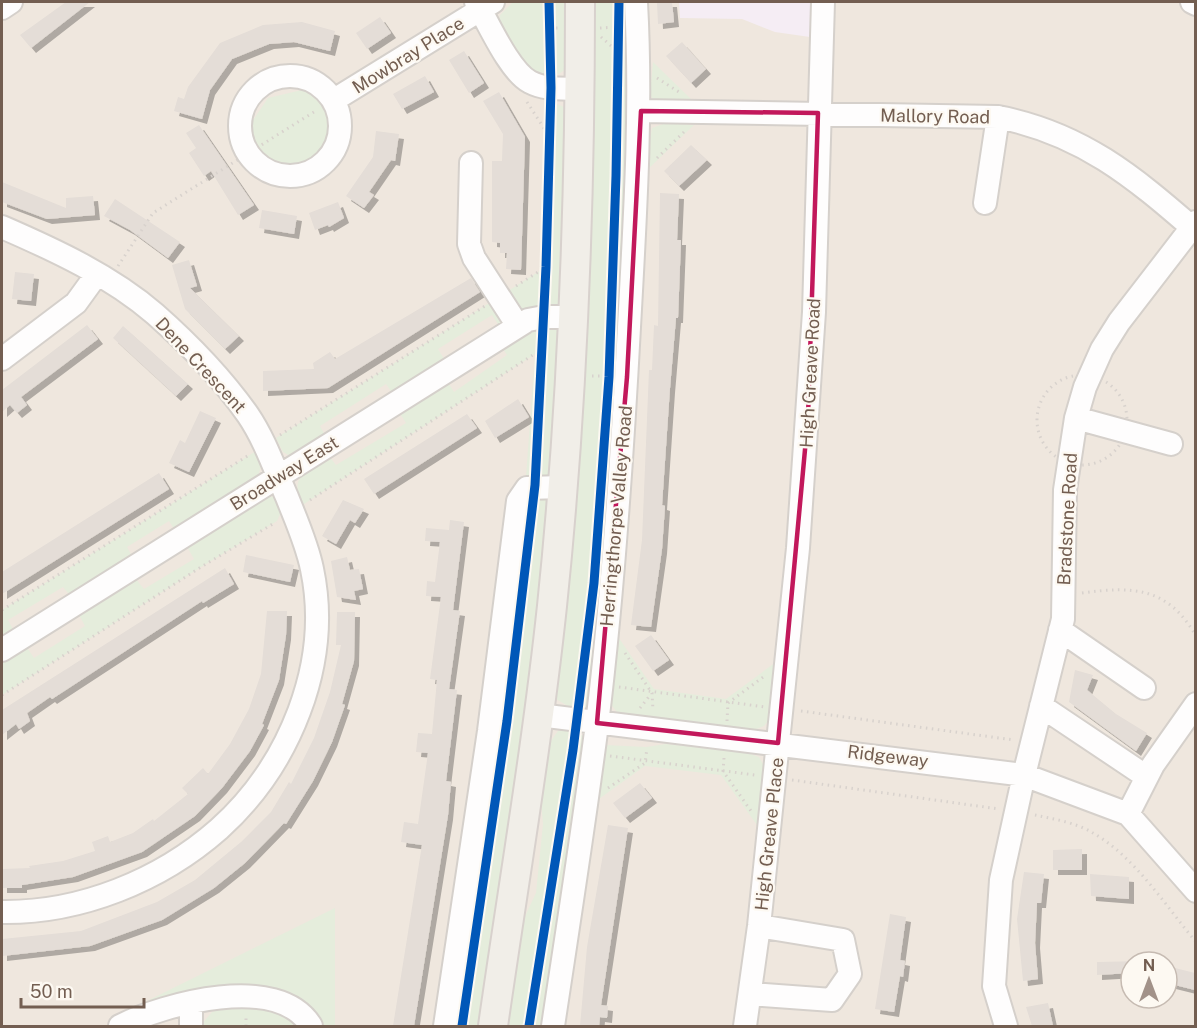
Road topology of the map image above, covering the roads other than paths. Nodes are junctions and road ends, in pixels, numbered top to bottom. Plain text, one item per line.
1 (11, 2) edge
2 (580, 2) edge
3 (636, 2) edge
4 (823, 2) edge
5 (483, 4) edge
6 (2, 8) edge
7 (580, 89) junction
8 (334, 100) junction
9 (640, 111) junction
10 (818, 113) junction
11 (998, 117) junction
12 (471, 163) dead end
13 (985, 204) dead end
14 (2, 227) edge
15 (1194, 227) edge
16 (103, 278) junction
17 (574, 316) junction
18 (519, 326) junction
19 (2, 359) edge
20 (1076, 418) junction
21 (1171, 444) dead end
22 (279, 477) junction
23 (563, 487) junction
24 (1060, 630) junction
25 (2, 650) edge
26 (1144, 688) dead end
27 (1196, 704) edge
28 (1041, 706) junction
29 (539, 715) junction
30 (597, 723) junction
31 (778, 743) junction
32 (1024, 774) junction
33 (1147, 777) junction
34 (1128, 814) junction
35 (1196, 891) edge
36 (2, 912) edge
37 (759, 926) junction
38 (750, 994) junction
39 (191, 1003) junction
40 (120, 1026) edge
41 (191, 1026) edge
42 (311, 1026) edge
43 (445, 1026) edge
44 (493, 1026) edge
45 (553, 1026) edge
46 (745, 1026) edge
47 (1006, 1026) edge

1 - 6 street
2 - 7 main road
3 - 9 street, Herringthorpe Valley Road
4 - 10 street, High Greave Road
5 - 7 street
5 - 8 street, Mowbray Place
7 - 17 main road
8 - 8 street, Mowbray Place
9 - 10 street, Mallory Road
9 - 30 street, Herringthorpe Valley Road
10 - 11 street, Mallory Road
10 - 31 street, High Greave Road
11 - 13 street
11 - 15 street, Mallory Road
12 - 18 street
14 - 16 street, Dene Crescent
15 - 20 street, Bradstone Road
16 - 19 street
16 - 22 street, Dene Crescent
17 - 18 street, Broadway East
17 - 23 main road
18 - 22 street, Broadway East
20 - 21 street
20 - 24 street, Bradstone Road
22 - 25 street, Broadway East
22 - 36 street, Dene Crescent
23 - 29 main road
23 - 43 street
24 - 26 street
24 - 28 street, Bradstone Road
27 - 33 street
28 - 32 street, Bradstone Road
28 - 33 street
29 - 30 street, Ridgeway
29 - 44 main road
30 - 31 street, Ridgeway
30 - 45 street, Herringthorpe Valley Road
31 - 32 street, Ridgeway
31 - 37 street, High Greave Place
32 - 34 street, Ridgeway
32 - 47 street, Bradstone Road
33 - 34 street
34 - 35 street, Ridgeway
37 - 38 street, High Greave Place
37 - 38 street, High Greave Place
38 - 46 street, High Greave Place
39 - 40 street
39 - 41 street
39 - 42 street

